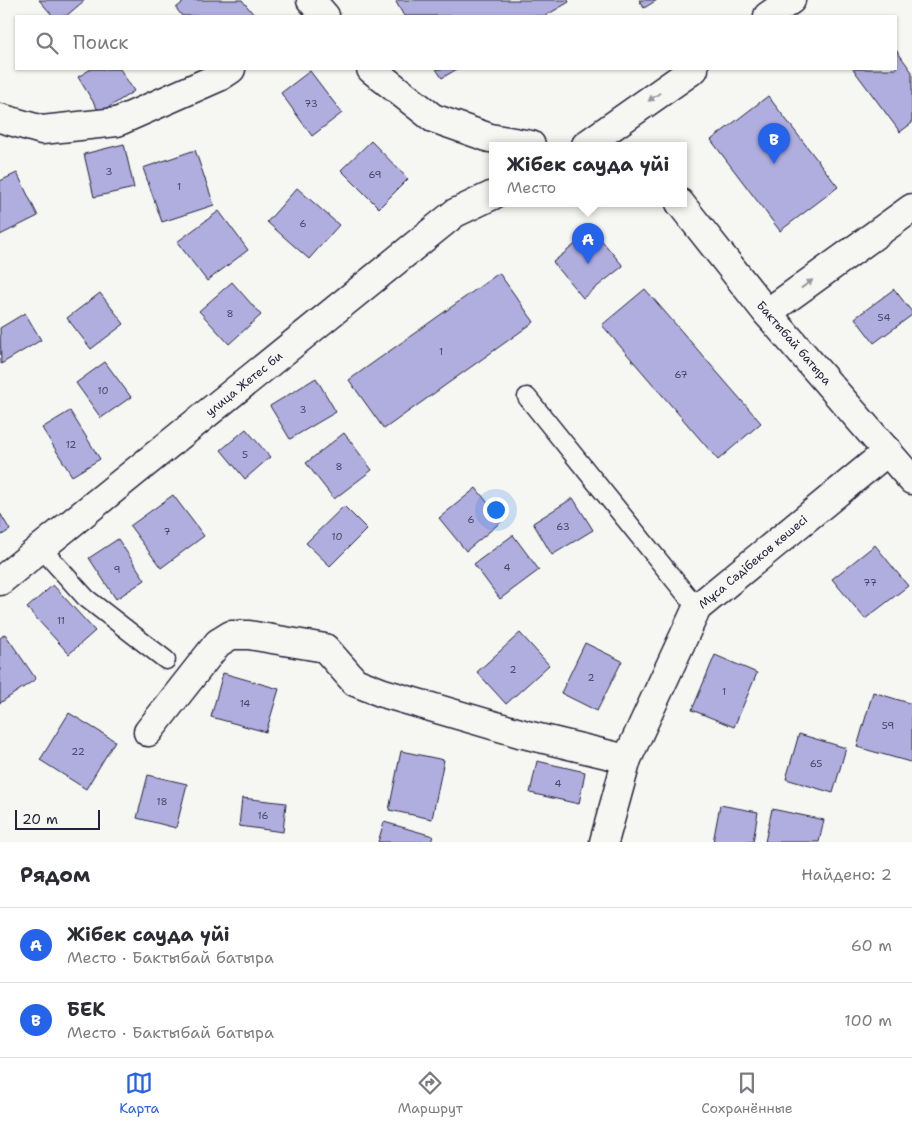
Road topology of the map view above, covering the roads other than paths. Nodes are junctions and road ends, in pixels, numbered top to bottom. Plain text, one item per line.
1 (230, 70) edge
2 (372, 70) edge
3 (693, 70) edge
4 (0, 118) edge
5 (513, 142) edge
6 (590, 142) edge
7 (489, 197) edge
8 (683, 207) edge
9 (912, 208) edge
10 (767, 313) junction
11 (527, 397) dead end
12 (888, 451) junction
13 (912, 480) edge
14 (41, 548) junction
15 (0, 581) edge
16 (697, 608) junction
17 (166, 660) dead end
18 (148, 732) dead end
19 (627, 758) junction
20 (604, 842) edge

1 - 4 street
2 - 5 street
3 -> 6 street
7 - 14 street, улица Жетес би
8 - 10 street, Бактыбай батыра
10 -> 9 street
10 - 12 street, Бактыбай батыра
11 - 16 lane
12 - 13 street, Бактыбай батыра
12 - 16 street, Мұса Сәдібеков көшесі
14 - 15 street, улица Жетес би
14 - 17 lane
16 - 19 street, Мұса Сәдібеков көшесі
18 - 19 street
19 - 20 street, Мұса Сәдібеков көшесі

